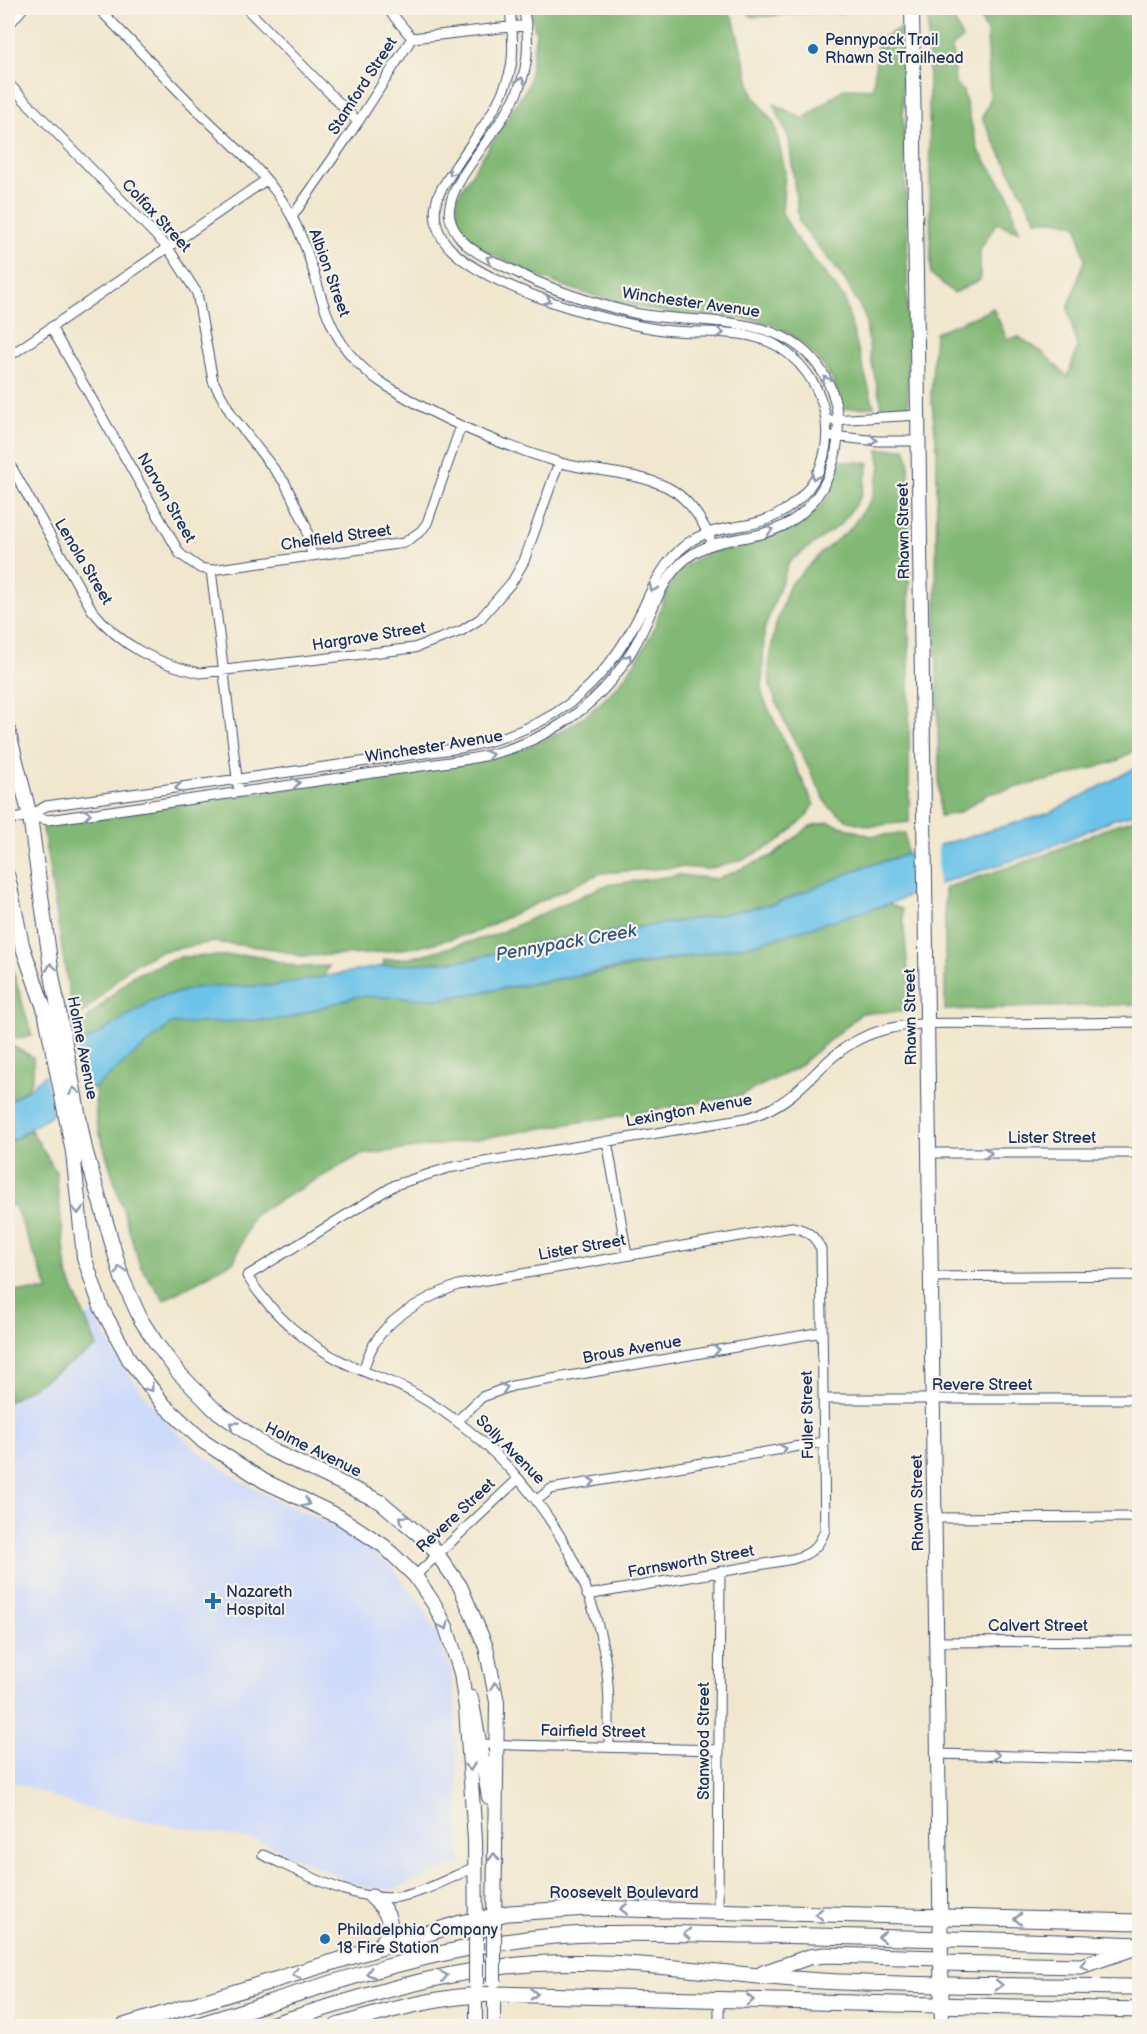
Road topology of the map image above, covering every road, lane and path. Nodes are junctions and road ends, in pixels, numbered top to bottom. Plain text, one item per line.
1 (23, 8) edge
2 (98, 8) edge
3 (246, 8) edge
4 (387, 8) edge
5 (510, 8) edge
6 (524, 8) edge
7 (912, 8) edge
8 (527, 25) junction
9 (8, 26) edge
10 (512, 27) junction
11 (412, 38) junction
12 (8, 83) edge
13 (358, 122) junction
14 (266, 180) junction
15 (292, 217) junction
16 (464, 242) junction
17 (168, 248) junction
18 (453, 251) junction
19 (663, 318) junction
20 (51, 327) junction
21 (661, 330) junction
22 (8, 357) edge
23 (919, 415) junction
24 (827, 420) junction
25 (838, 420) junction
26 (461, 426) junction
27 (827, 435) junction
28 (837, 436) junction
29 (920, 441) junction
30 (8, 461) edge
31 (559, 462) junction
32 (707, 533) junction
33 (712, 543) junction
34 (312, 556) junction
35 (211, 570) junction
36 (605, 671) junction
37 (224, 672) junction
38 (614, 678) junction
39 (8, 730) edge
40 (429, 752) junction
41 (432, 764) junction
42 (237, 780) junction
43 (238, 792) junction
44 (30, 816) junction
45 (8, 819) edge
46 (8, 877) edge
47 (1140, 1022) edge
48 (928, 1024) junction
49 (54, 1027) junction
50 (608, 1141) junction
51 (79, 1150) junction
52 (929, 1153) junction
53 (1140, 1153) edge
54 (627, 1255) junction
55 (821, 1260) joint
56 (1140, 1275) edge
57 (247, 1276) joint
58 (932, 1277) junction
59 (822, 1332) junction
60 (363, 1371) junction
61 (824, 1399) junction
62 (1140, 1399) edge
63 (933, 1400) junction
64 (457, 1421) junction
65 (823, 1442) junction
66 (519, 1479) junction
67 (537, 1500) junction
68 (1140, 1517) edge
69 (935, 1518) junction
70 (438, 1553) junction
71 (800, 1557) joint
72 (720, 1571) junction
73 (415, 1576) junction
74 (587, 1595) junction
75 (936, 1641) junction
76 (1140, 1641) edge
77 (474, 1744) junction
78 (497, 1744) junction
79 (609, 1747) junction
80 (719, 1750) junction
81 (938, 1754) junction
82 (1140, 1759) edge
83 (494, 1826) junction
84 (263, 1855) dead end
85 (475, 1867) junction
86 (372, 1897) junction
87 (718, 1911) junction
88 (940, 1917) junction
89 (1117, 1921) junction
90 (1140, 1922) edge
91 (494, 1923) junction
92 (476, 1926) junction
93 (1140, 1929) edge
94 (940, 1937) junction
95 (1140, 1946) edge
96 (375, 1949) junction
97 (941, 1960) junction
98 (745, 1974) junction
99 (941, 1984) junction
100 (1140, 1987) edge
101 (494, 1988) junction
102 (476, 1989) junction
103 (719, 1999) junction
104 (941, 2004) junction
105 (1140, 2010) edge
106 (124, 2026) edge
107 (195, 2026) edge
108 (267, 2026) edge
109 (337, 2026) edge
110 (476, 2026) edge
111 (494, 2026) edge
112 (719, 2026) edge
113 (942, 2026) edge

1 - 9 street
2 - 14 street, Albion Street
3 - 13 street
4 - 11 street
5 - 10 street, Winchester Avenue
6 - 8 street
7 - 23 main road, Rhawn Street
8 - 10 street, Stamford Street
16 -> 8 street
10 - 11 street, Stamford Street
10 -> 18 street, Winchester Avenue
11 - 13 street, Stamford Street
12 - 17 street, Colfax Street
13 - 15 street, Stamford Street
14 - 15 street, Albion Street
14 - 17 street
15 - 26 street, Albion Street
16 - 18 street
19 -> 16 street, Winchester Avenue
17 - 20 street
17 - 34 street, Colfax Street
18 -> 21 street, Winchester Avenue
19 - 21 street
25 -> 19 street, Winchester Avenue
20 - 22 street
20 - 35 street, Narvon Street
21 -> 24 street, Winchester Avenue
23 - 25 street
23 - 29 main road, Rhawn Street
24 - 25 street
24 - 27 street, Winchester Avenue
25 - 28 street, Winchester Avenue
26 - 31 street, Albion Street
26 - 34 street, Chelfield Street
27 - 28 street
27 -> 32 street, Winchester Avenue
28 -> 29 street
33 -> 28 street, Winchester Avenue
29 - 48 main road, Rhawn Street
30 - 37 street, Lenola Street
31 - 32 street, Albion Street
31 - 37 street, Hargrave Street
32 - 33 street, Albion Street
32 -> 36 street, Winchester Avenue
38 -> 33 street, Winchester Avenue
34 - 35 street, Chelfield Street
35 - 37 street
36 - 38 street
36 - 40 street, Winchester Avenue
37 - 42 street
41 -> 38 street, Winchester Avenue
39 - 44 main road, Holme Avenue
40 - 41 street
40 - 42 street, Winchester Avenue
43 -> 41 street, Winchester Avenue
42 - 43 street
42 -> 44 street, Winchester Avenue
44 -> 43 street, Winchester Avenue
44 - 45 street, Winchester Avenue
49 -> 44 main road, Holme Avenue
46 - 49 main road, Holme Avenue
47 - 48 street, Lexington Avenue
48 - 50 street, Lexington Avenue
48 - 52 main road, Rhawn Street
49 - 51 main road, Holme Avenue
50 - 54 street
50 - 57 street, Lexington Avenue
70 -> 51 main road, Holme Avenue
51 -> 73 main road, Holme Avenue
52 -> 53 street, Lister Street
52 - 58 main road, Rhawn Street
54 - 55 street, Lister Street
54 - 60 street, Lister Street
55 - 59 street, Fuller Street
56 - 58 street
57 - 60 street, Solly Avenue
58 - 63 main road, Rhawn Street
59 - 61 street, Fuller Street
64 -> 59 street, Brous Avenue
60 - 64 street, Solly Avenue
61 - 63 street, Revere Street
61 - 65 street, Fuller Street
62 - 63 street, Revere Street
63 - 69 main road, Rhawn Street
64 - 66 street, Solly Avenue
67 -> 65 street
65 - 71 street, Fuller Street
66 - 67 street, Solly Avenue
66 - 70 street, Revere Street
67 - 74 street, Solly Avenue
68 - 69 street
69 - 75 main road, Rhawn Street
70 - 73 street, Revere Street
78 -> 70 main road, Holme Avenue
71 - 72 street, Farnsworth Street
72 - 74 street, Farnsworth Street
72 - 80 street, Stanwood Street
73 -> 77 main road, Holme Avenue
74 - 79 street, Solly Avenue
75 - 76 street, Calvert Street
75 - 81 main road, Rhawn Street
77 - 78 street, Fairfield Street
77 - 83 main road
77 -> 85 main road, Holme Avenue
78 - 79 street, Fairfield Street
78 - 83 main road, Holme Avenue
79 - 80 street, Fairfield Street
80 - 87 street, Stanwood Street
81 -> 82 street
81 - 88 main road, Rhawn Street
91 -> 83 main road, Holme Avenue
84 - 86 street
85 - 86 street
85 - 92 main road, Holme Avenue
86 - 96 highway
88 -> 87 highway, Roosevelt Boulevard
87 -> 91 highway, Roosevelt Boulevard
89 -> 88 highway, Roosevelt Boulevard
88 - 94 main road, Rhawn Street
89 - 90 highway, Roosevelt Boulevard
89 - 93 highway
91 - 92 highway, Roosevelt Boulevard
91 - 101 main road, Holme Avenue, bridge
92 - 96 highway, Roosevelt Boulevard
92 - 102 main road, Holme Avenue, bridge
94 - 95 highway
94 - 97 main road, Rhawn Street
94 -> 107 highway
95 -> 97 highway
96 -> 106 highway, Roosevelt Boulevard
97 - 98 highway
97 - 99 main road, Rhawn Street
98 - 99 highway
108 -> 98 highway
99 -> 100 highway
99 - 104 main road, Rhawn Street
101 - 102 highway
101 -> 103 highway
101 - 111 street
102 - 109 highway
102 - 110 street
103 -> 104 highway
103 - 112 street
104 - 105 highway
104 - 113 main road, Rhawn Street

